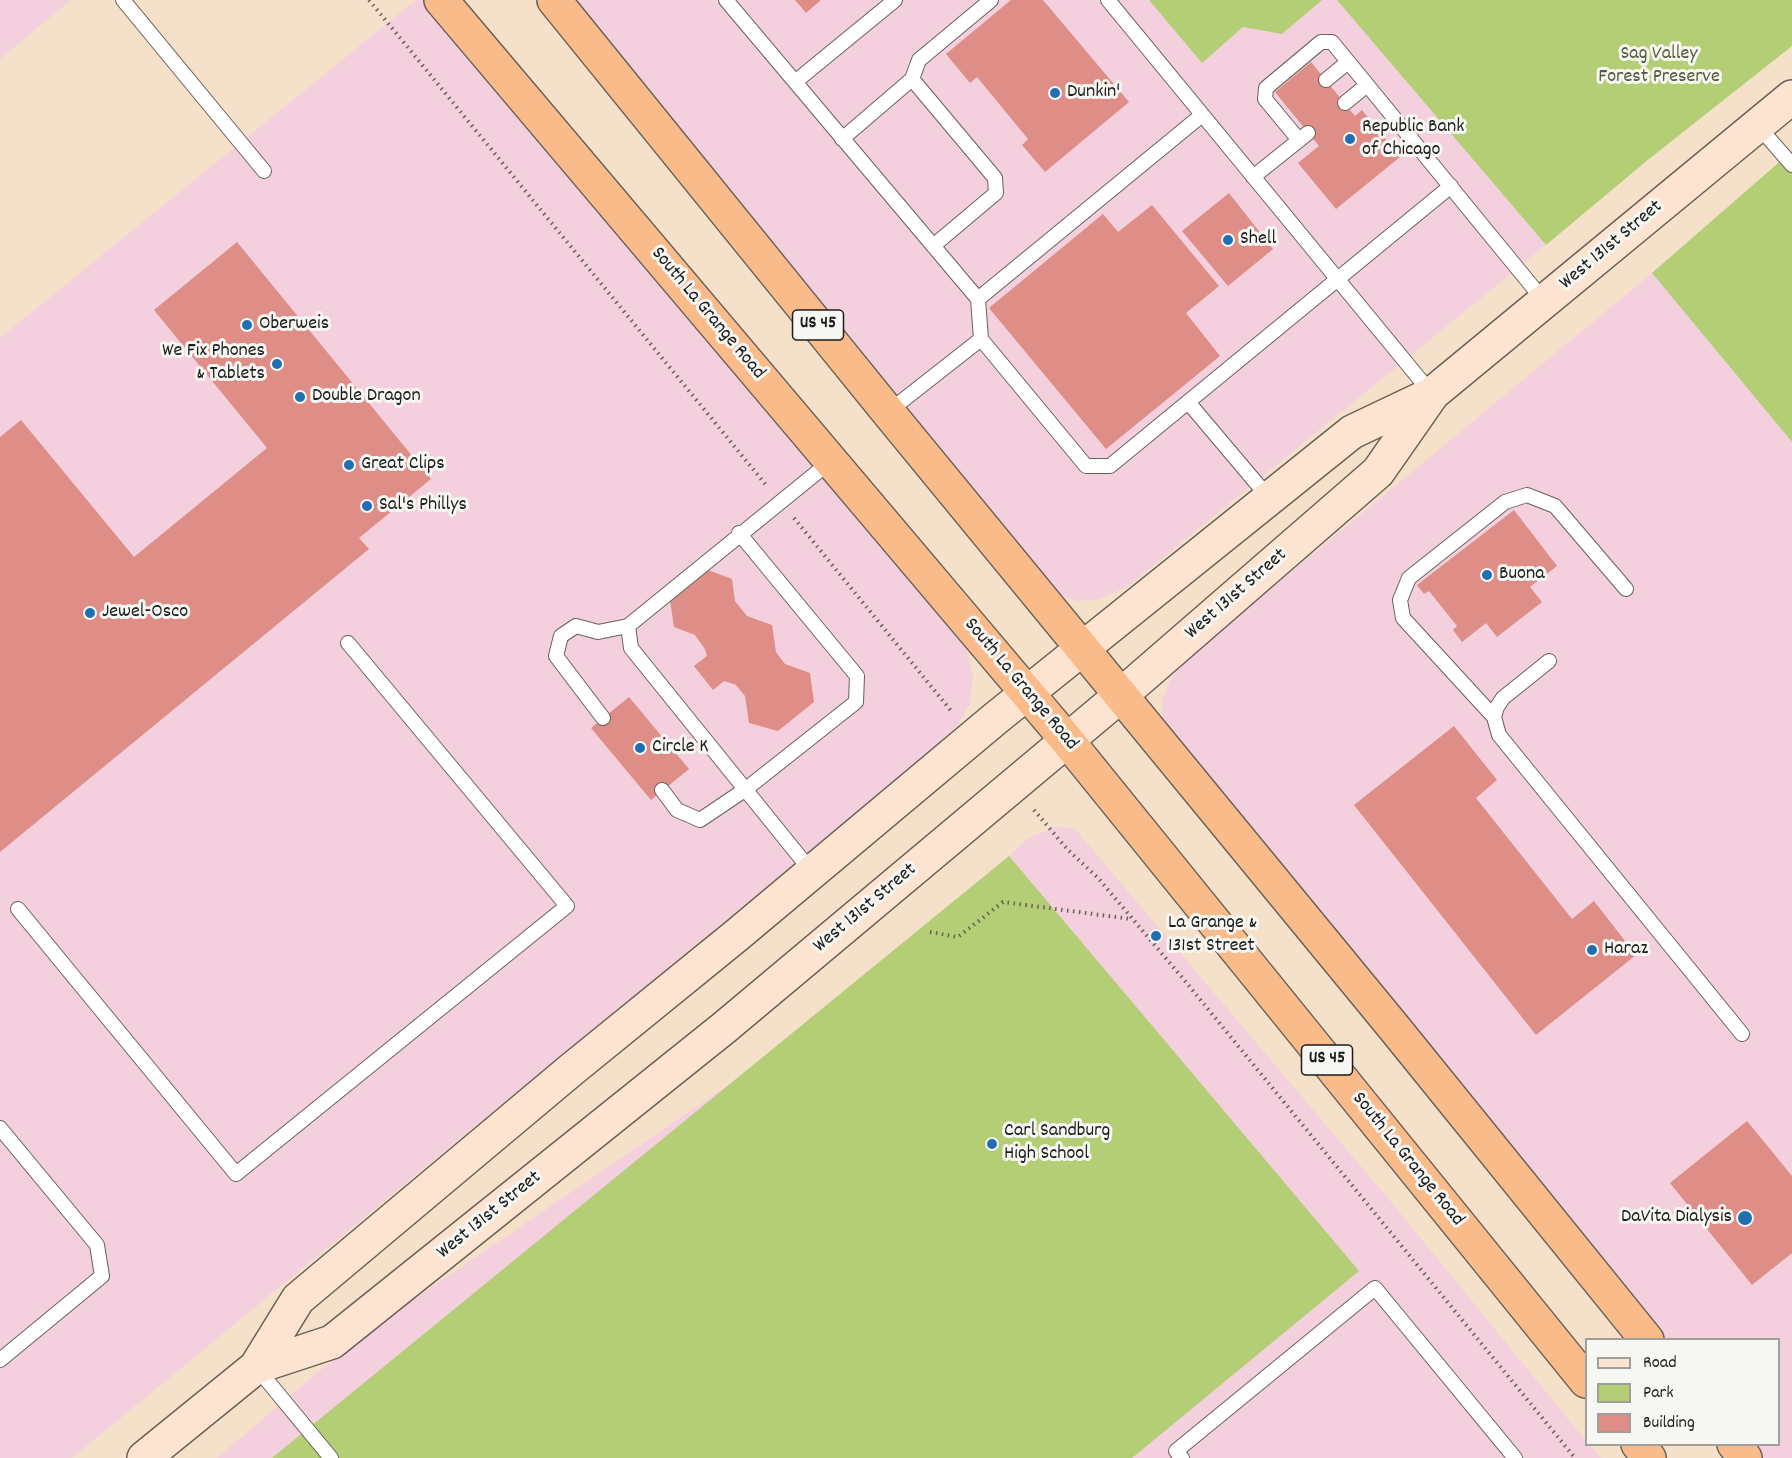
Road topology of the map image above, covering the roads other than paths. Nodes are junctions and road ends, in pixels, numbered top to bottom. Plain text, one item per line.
1 (123, 0) edge
2 (441, 0) edge
3 (555, 0) edge
4 (726, 0) edge
5 (895, 0) edge
6 (991, 0) edge
7 (1108, 0) edge
8 (1348, 62) junction
9 (912, 79) junction
10 (1326, 80) dead end
11 (795, 82) junction
12 (1367, 85) junction
13 (1792, 97) edge
14 (1345, 103) dead end
15 (1202, 115) junction
16 (1757, 126) junction
17 (842, 139) junction
18 (1792, 165) edge
19 (264, 171) dead end
20 (1253, 177) junction
21 (1451, 186) junction
22 (933, 246) junction
23 (1337, 279) junction
24 (978, 299) junction
25 (1545, 302) junction
26 (981, 339) junction
27 (1432, 394) junction
28 (1188, 402) junction
29 (888, 412) junction
30 (831, 461) junction
31 (1269, 498) junction
32 (740, 533) junction
33 (1626, 589) dead end
34 (628, 626) junction
35 (348, 643) dead end
36 (1082, 650) junction
37 (1549, 661) dead end
38 (1028, 694) junction
39 (1120, 696) junction
40 (1494, 717) junction
41 (603, 718) dead end
42 (1066, 739) junction
43 (746, 789) junction
44 (662, 790) dead end
45 (812, 872) junction
46 (18, 909) dead end
47 (1742, 1034) dead end
48 (0, 1128) edge
49 (1645, 1338) edge
50 (0, 1359) edge
51 (256, 1367) junction
52 (1585, 1379) edge
53 (1640, 1446) edge
54 (1736, 1446) edge
55 (144, 1458) edge
56 (331, 1458) edge
57 (1182, 1458) edge
58 (1515, 1458) edge
59 (1649, 1458) edge
60 (1745, 1458) edge

1 - 19 lane
2 - 30 highway, South La Grange Road / US 45
3 - 29 highway, US 45
4 - 11 lane
5 - 11 lane
6 - 9 lane
7 - 15 lane
8 - 10 lane
8 - 12 lane
8 - 20 lane
9 - 17 lane
9 - 22 lane
11 - 17 lane
12 - 14 lane
12 - 21 lane
13 - 16 street, West 131st Street
15 - 20 lane
15 - 24 lane
16 - 18 lane
16 - 25 street, West 131st Street
17 - 22 lane
20 - 23 lane
21 - 23 lane
21 - 25 lane
22 - 24 lane
23 - 27 lane
23 - 28 lane
24 - 26 lane
25 - 27 street, West 131st Street
26 - 28 lane
26 - 29 lane
27 - 31 street, West 131st Street
27 - 39 street, West 131st Street
28 - 31 lane
29 - 36 highway, US 45
30 - 32 lane
30 - 38 highway, South La Grange Road / US 45
31 - 36 street, West 131st Street
32 - 34 lane
32 - 43 lane
33 - 40 lane
34 - 41 lane
34 - 43 lane
35 - 46 lane
36 - 38 street, West 131st Street
36 - 39 highway, US 45
37 - 40 lane
38 - 42 highway, South La Grange Road / US 45
38 - 45 street, West 131st Street
39 - 42 street, West 131st Street
39 - 49 highway, US 45
40 - 47 lane
42 - 51 street, West 131st Street
42 - 52 highway, South La Grange Road / US 45
43 - 44 lane
43 - 45 lane
45 - 51 street, West 131st Street
48 - 50 lane
51 - 55 street, West 131st Street
51 - 56 lane
53 - 59 highway
54 - 60 highway
57 - 58 lane

